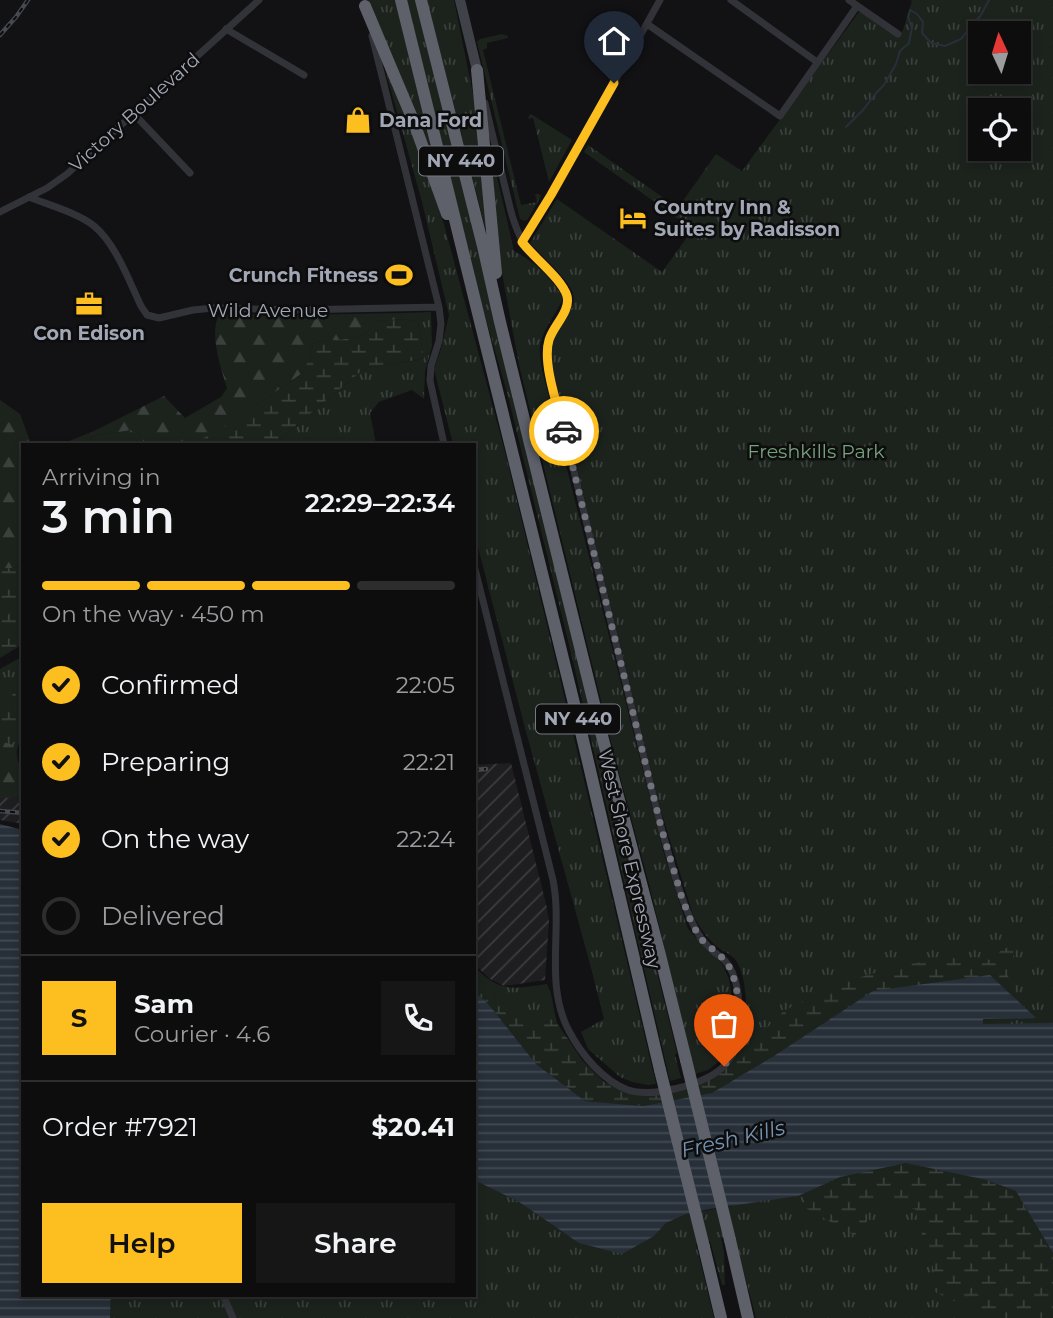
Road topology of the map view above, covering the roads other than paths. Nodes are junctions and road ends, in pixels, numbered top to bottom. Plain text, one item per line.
1 (259, 0) edge
2 (401, 0) edge
3 (421, 0) edge
4 (460, 0) edge
5 (660, 0) edge
6 (731, 0) edge
7 (849, 0) edge
8 (364, 3) edge
9 (857, 6) junction
10 (647, 23) junction
11 (226, 29) junction
12 (898, 34) dead end
13 (817, 62) junction
14 (477, 70) junction
15 (304, 75) dead end
16 (133, 113) junction
17 (190, 173) dead end
18 (29, 197) junction
19 (0, 212) edge
20 (522, 242) junction
21 (440, 310) junction
22 (500, 322) junction
23 (492, 369) junction
24 (444, 443) edge
25 (476, 573) edge
26 (224, 1297) edge
27 (233, 1318) edge
28 (721, 1318) edge
29 (748, 1318) edge

1 - 11 street, Victory Boulevard
2 - 23 highway, West Shore Expressway / NY 440
3 - 22 highway, West Shore Expressway / NY 440
4 - 14 main road
5 - 10 street
6 - 13 street
7 - 9 street
8 - 21 street
8 - 23 highway
9 - 12 street
9 - 13 street
10 - 13 street
10 - 20 street
11 - 15 street
11 - 16 street, Victory Boulevard
14 - 20 street
14 - 22 highway
16 - 17 street
16 - 18 street, Victory Boulevard
18 - 19 street, Victory Boulevard
18 - 21 street, Wild Avenue
20 - 25 street
21 - 24 street
22 - 29 highway, West Shore Expressway / NY 440, bridge
23 - 28 highway, West Shore Expressway / NY 440, bridge
26 - 27 street

